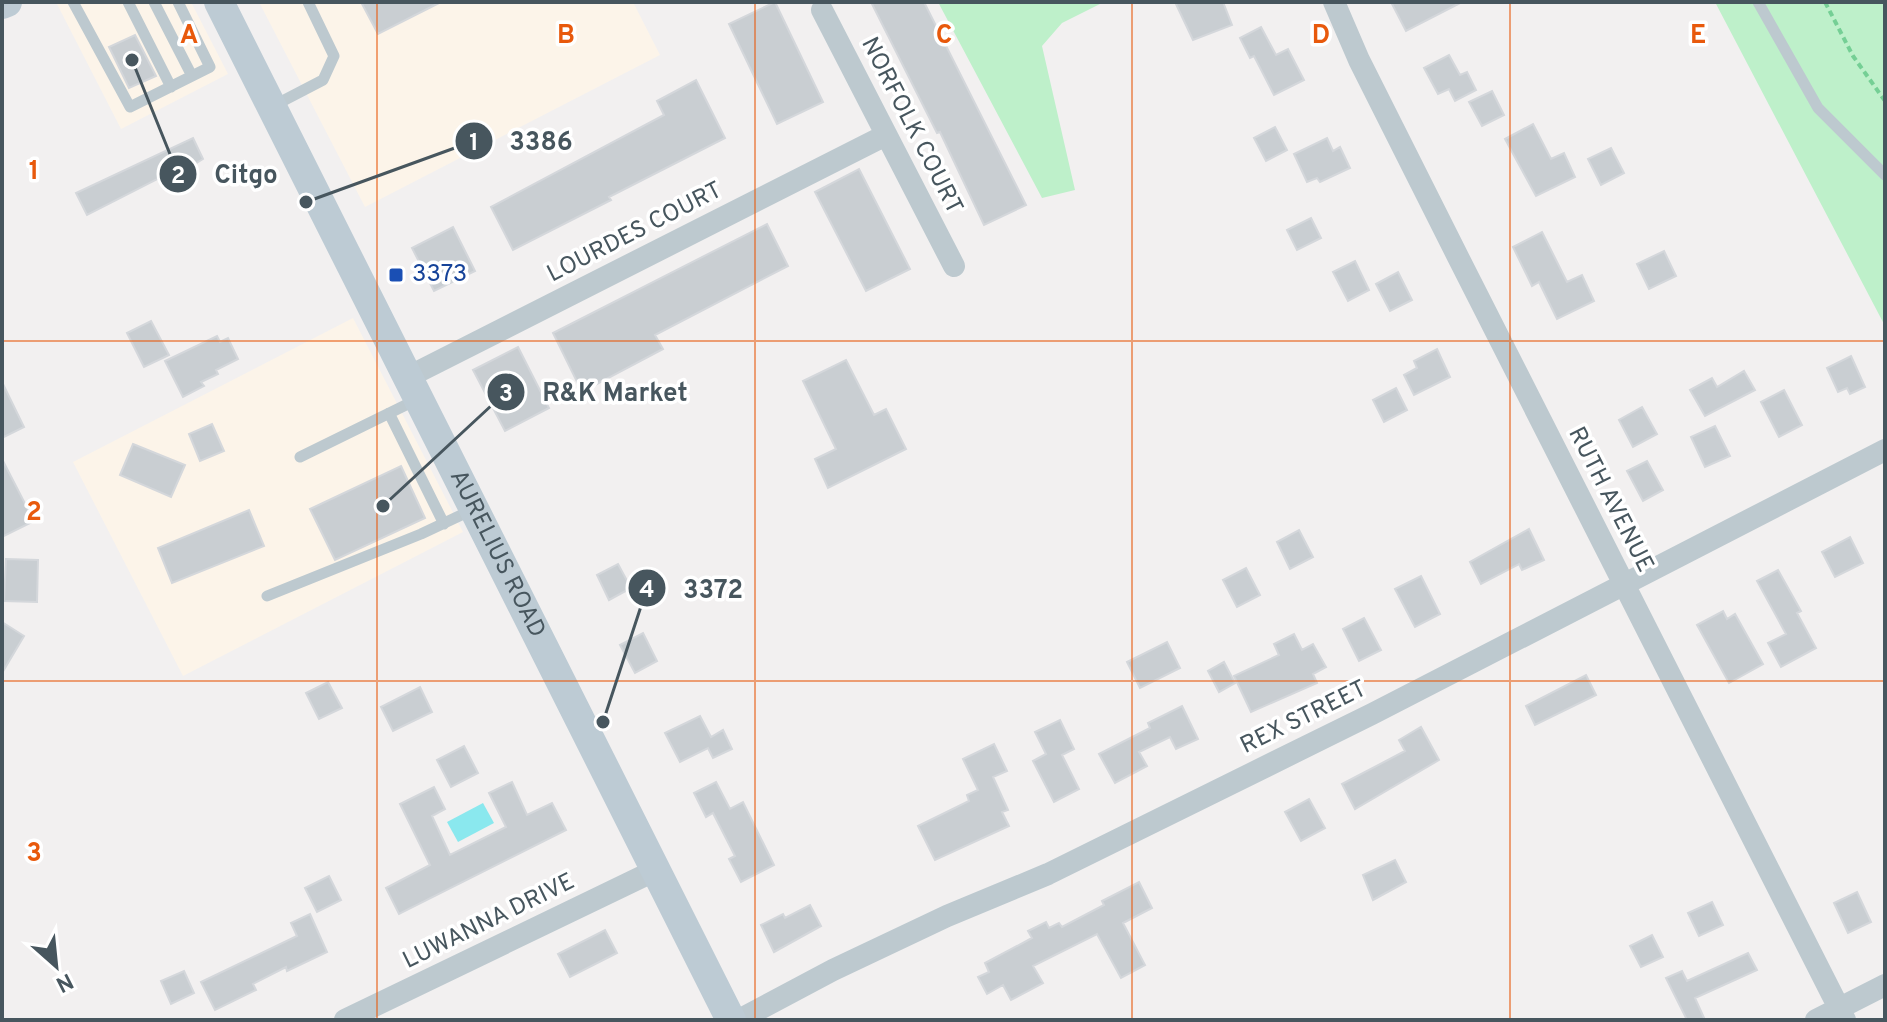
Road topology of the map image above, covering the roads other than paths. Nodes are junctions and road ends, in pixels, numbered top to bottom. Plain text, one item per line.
1 (73, 2) edge
2 (128, 2) edge
3 (154, 2) edge
4 (178, 2) edge
5 (219, 2) edge
6 (308, 2) edge
7 (1334, 2) edge
8 (1758, 2) edge
9 (822, 10) dead end
10 (192, 76) junction
11 (171, 87) junction
12 (271, 107) junction
13 (886, 135) junction
14 (1885, 175) edge
15 (954, 266) dead end
16 (413, 388) junction
17 (389, 413) junction
18 (1885, 450) edge
19 (300, 457) dead end
20 (474, 509) junction
21 (444, 524) junction
22 (1624, 584) junction
23 (267, 596) dead end
24 (656, 870) junction
25 (1885, 985) edge
26 (1842, 1014) edge
27 (345, 1020) edge
28 (731, 1020) edge
29 (739, 1020) edge
30 (1816, 1020) edge

1 - 11 lane
2 - 11 lane
3 - 10 lane
4 - 10 lane
5 - 12 street, AURELIUS ROAD
6 - 12 lane
7 - 22 street, RUTH AVENUE
8 - 14 lane
9 - 13 street, NORFOLK COURT
10 - 11 lane
12 - 16 street, AURELIUS ROAD
13 - 15 street, NORFOLK COURT
13 - 16 street, LOURDES COURT
16 - 17 lane
16 - 20 street, AURELIUS ROAD
17 - 19 lane
17 - 21 lane
18 - 22 street, REX STREET
20 - 21 lane
20 - 24 street, AURELIUS ROAD
21 - 23 lane
22 - 26 street, RUTH AVENUE
22 - 29 street, REX STREET
24 - 27 street, LUWANNA DRIVE
24 - 28 street, AURELIUS ROAD
25 - 26 street
26 - 30 street

